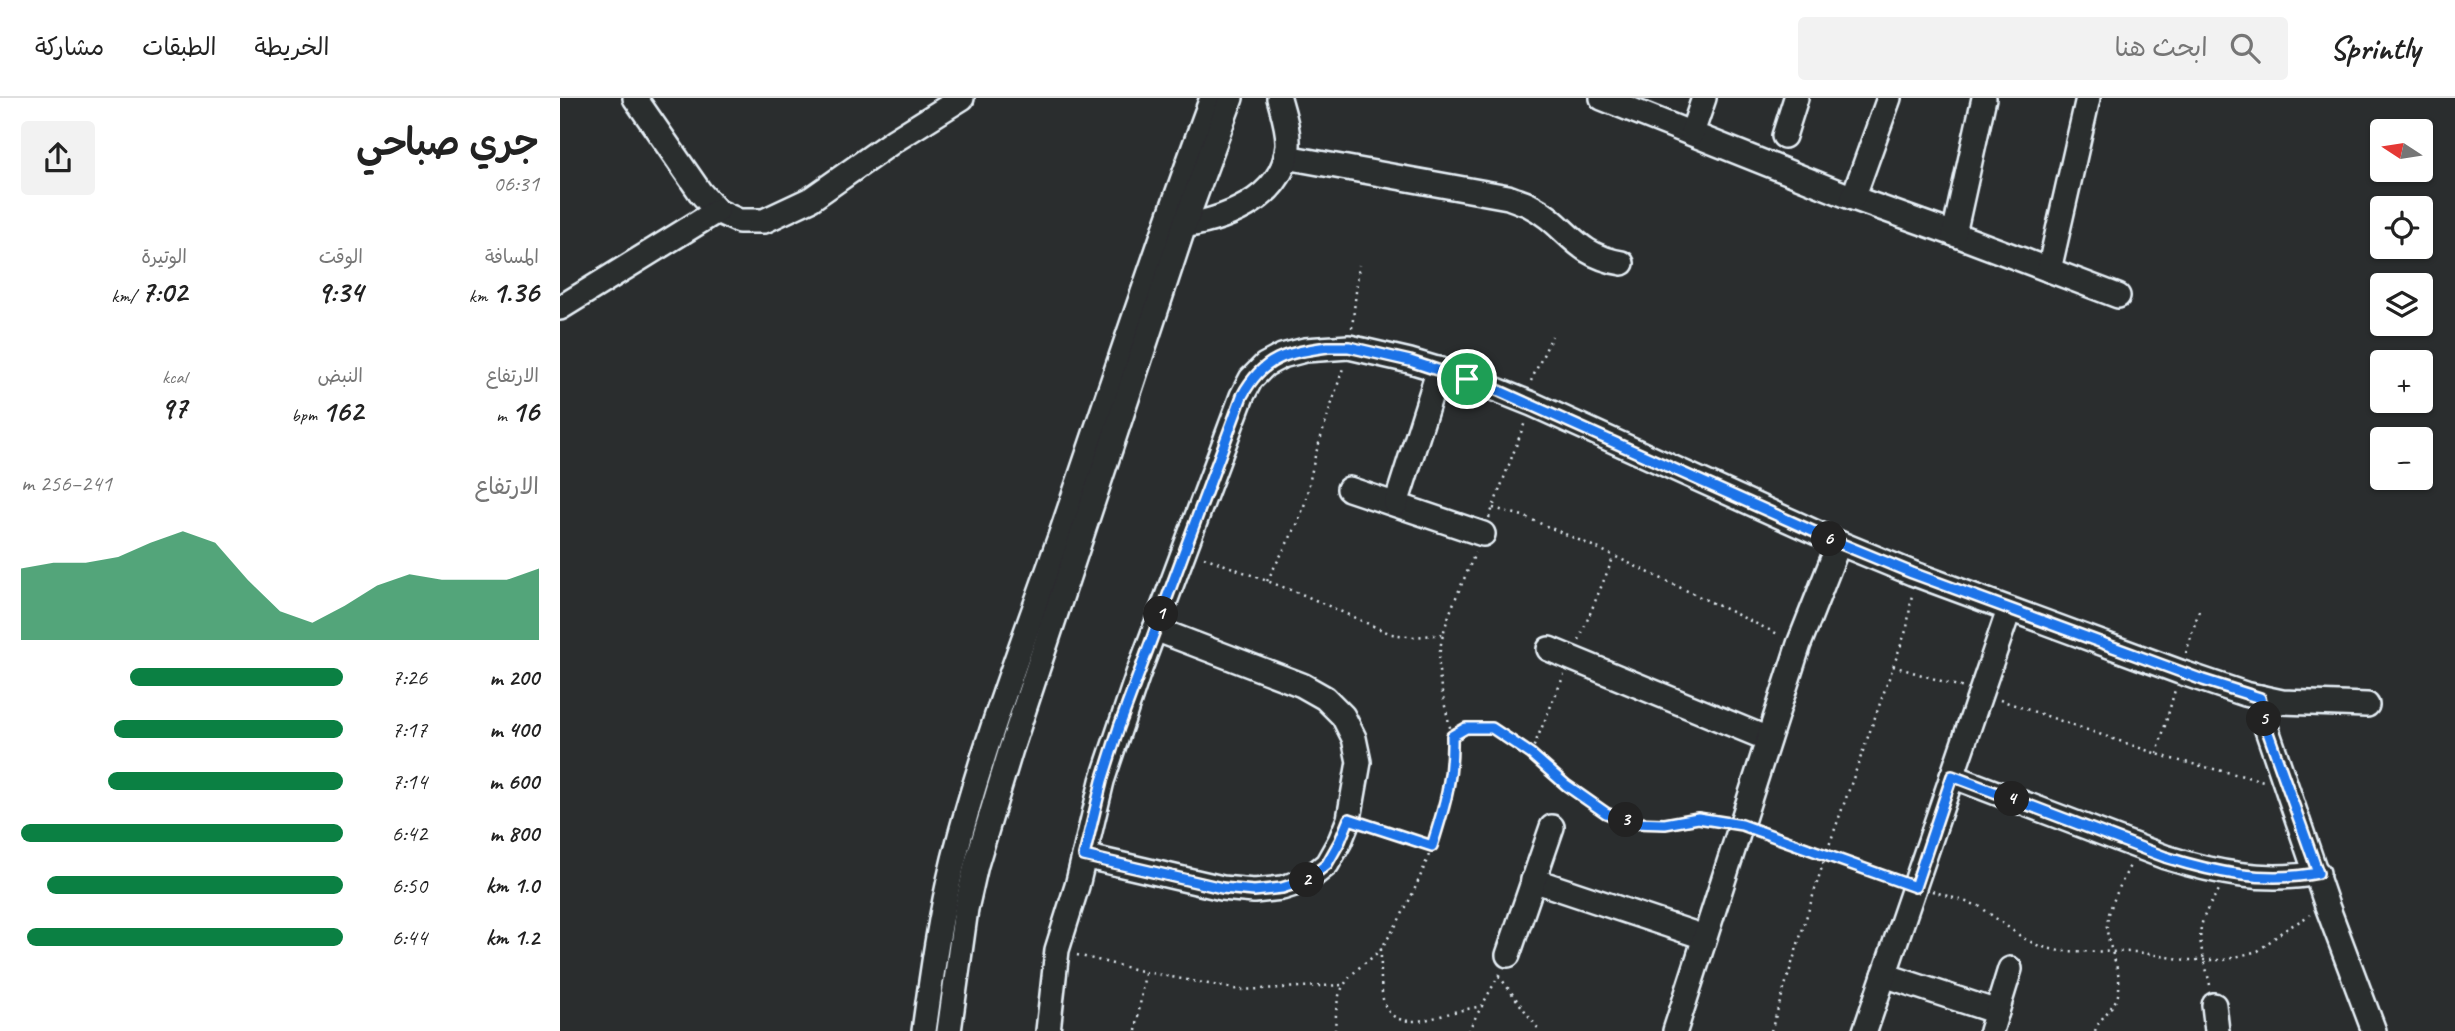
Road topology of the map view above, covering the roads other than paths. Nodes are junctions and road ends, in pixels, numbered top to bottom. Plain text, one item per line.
1 (635, 98) edge
2 (962, 98) edge
3 (1212, 98) edge
4 (1231, 98) edge
5 (1279, 98) edge
6 (1602, 98) edge
7 (1704, 98) edge
8 (1796, 98) edge
9 (1889, 98) edge
10 (1984, 98) edge
11 (2088, 98) edge
12 (1692, 134) junction
13 (1784, 136) dead end
14 (1286, 157) junction
15 (1853, 198) junction
16 (717, 211) junction
17 (1173, 227) junction
18 (1954, 234) junction
19 (1622, 263) dead end
20 (2049, 270) junction
21 (2118, 296) dead end
22 (560, 308) edge
23 (1439, 369) junction
24 (1349, 489) dead end
25 (1396, 504) junction
26 (1483, 534) road end
27 (1839, 543) junction
28 (2008, 610) junction
29 (1155, 629) junction
30 (1549, 649) dead end
31 (2260, 698) junction
32 (2367, 705) dead end
33 (1768, 739) junction
34 (1952, 776) junction
35 (1552, 827) dead end
36 (1084, 856) junction
37 (2318, 873) junction
38 (1533, 880) junction
39 (1704, 937) junction
40 (1508, 955) road end
41 (2010, 969) dead end
42 (1884, 975) junction
43 (2214, 1006) road end
44 (1994, 1022) edge
45 (924, 1031) edge
46 (949, 1031) edge
47 (1048, 1031) edge
48 (1675, 1031) edge
49 (1865, 1031) edge
50 (2217, 1031) edge
51 (2374, 1031) edge

1 - 16 street
2 - 16 street
3 - 17 street
4 - 17 street
5 - 14 street
6 - 12 street
7 - 12 street
8 - 13 street
9 - 15 street
10 - 18 street
11 - 20 street
12 - 15 street
14 - 17 street
14 - 19 street
15 - 18 street
16 - 22 street
17 - 45 street
17 - 46 street
18 - 20 street
20 - 21 street
23 - 25 street
23 - 27 street
23 - 29 street
24 - 25 street
25 - 26 street
27 - 28 street
27 - 33 street
28 - 31 street
28 - 34 street
29 - 36 street
29 - 36 street
30 - 33 street
31 - 32 street
31 - 37 street
33 - 39 street
34 - 37 street
34 - 42 street
35 - 38 street
36 - 47 street
37 - 51 street
38 - 39 street
38 - 40 street
39 - 48 street
41 - 44 street
42 - 44 street
42 - 49 street
43 - 50 street

